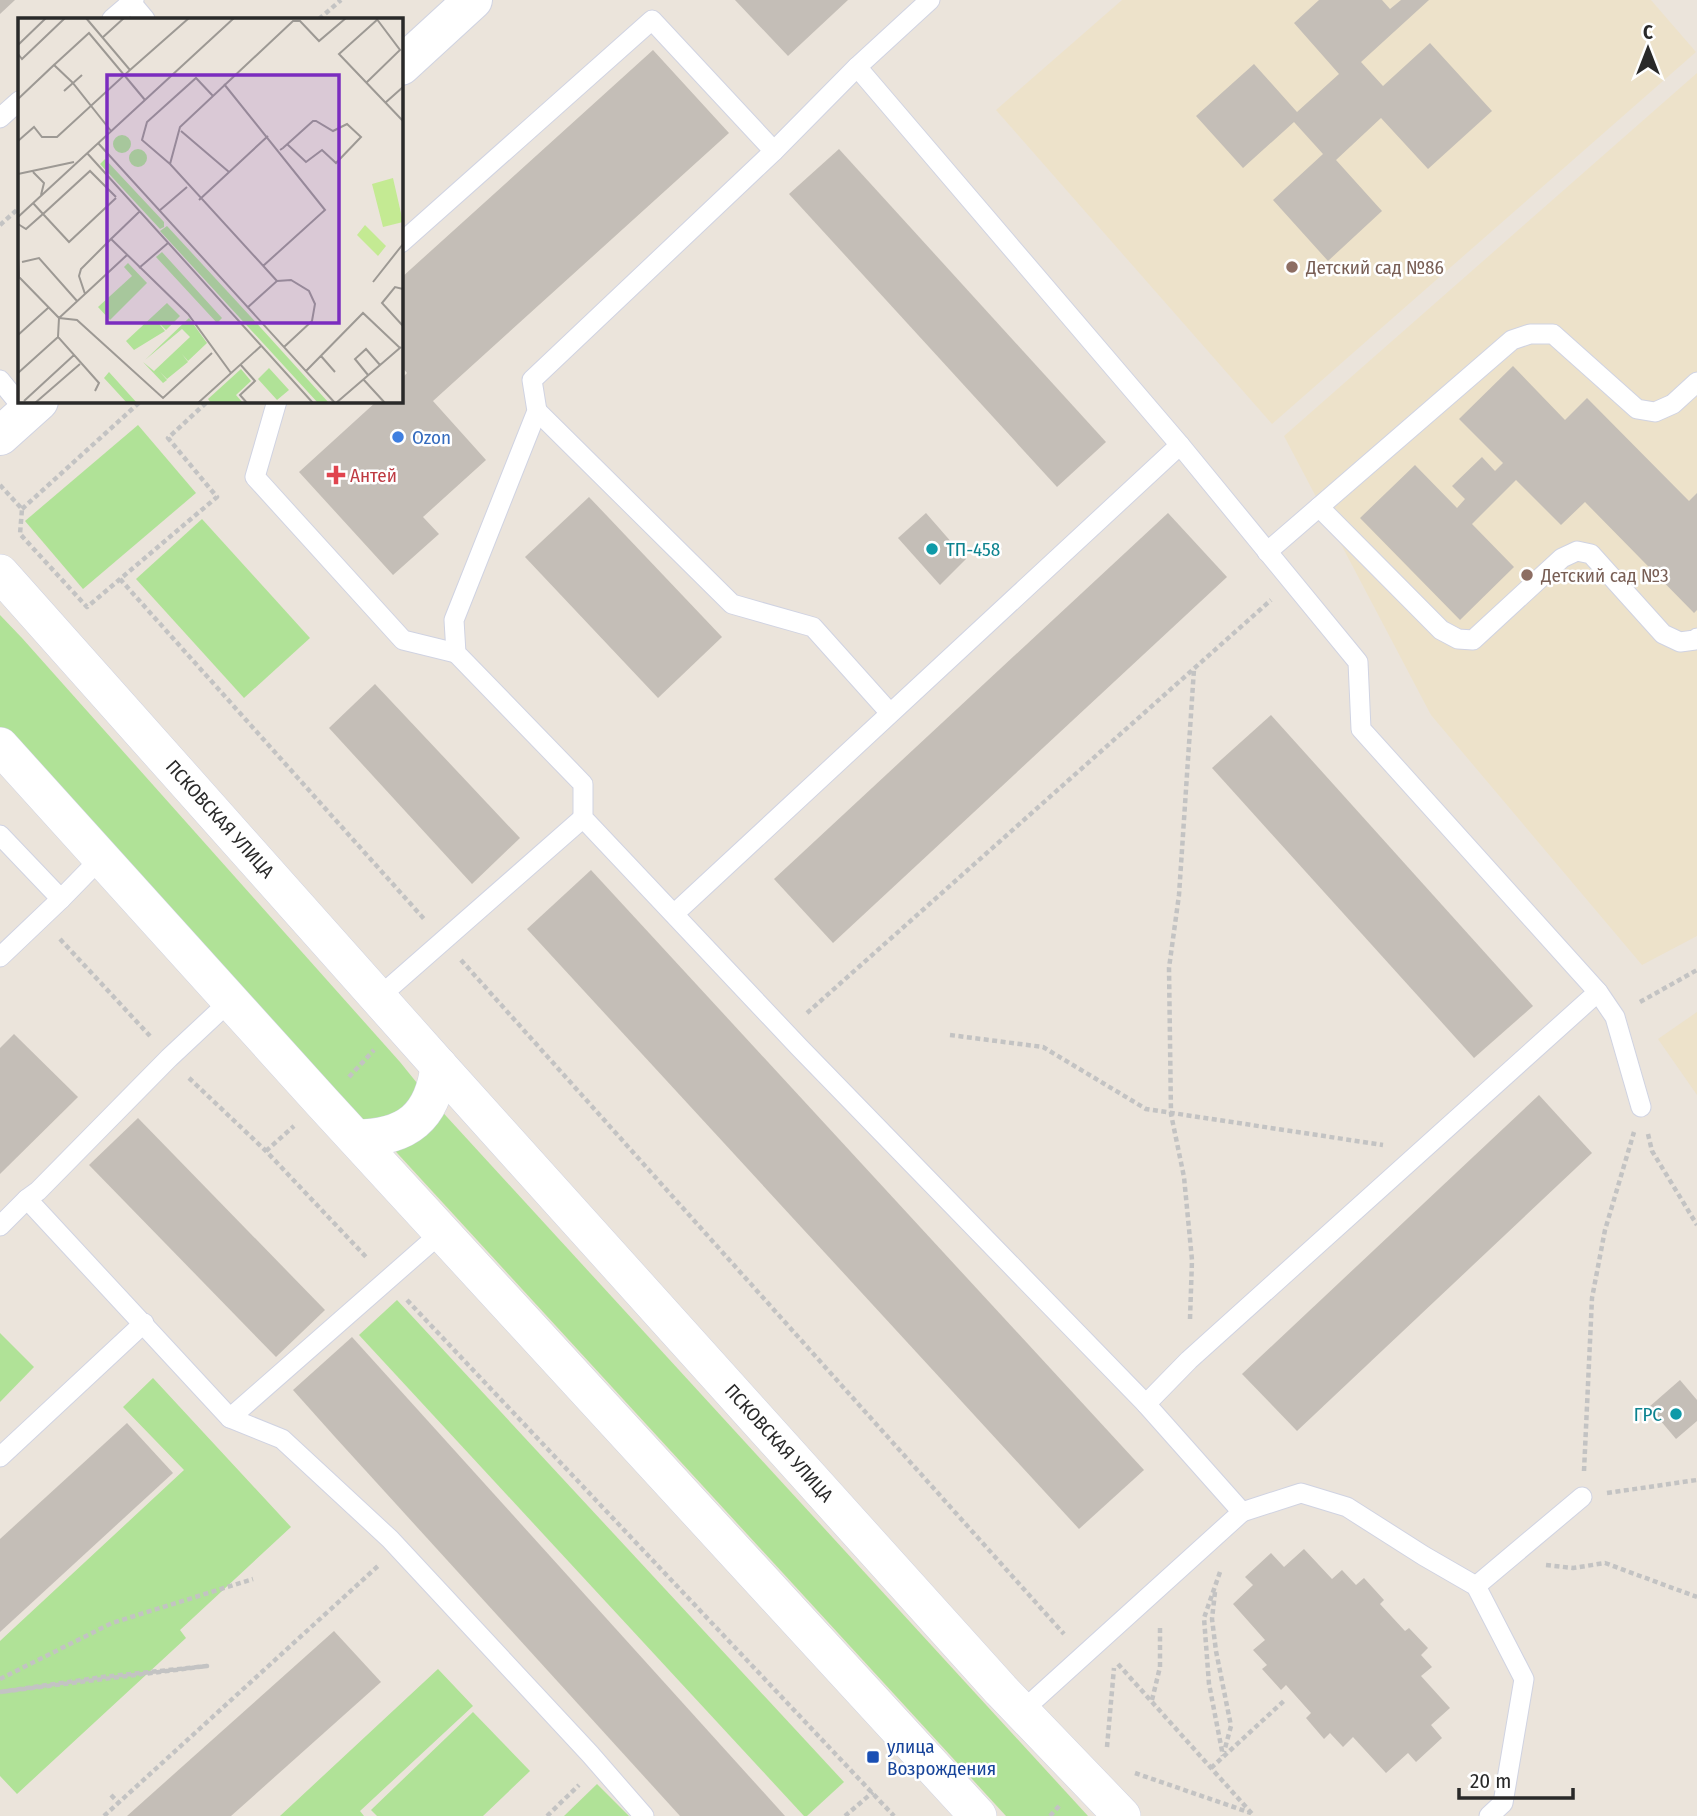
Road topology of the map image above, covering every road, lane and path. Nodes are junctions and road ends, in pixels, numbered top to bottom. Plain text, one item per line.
1 (341, 0) edge
2 (473, 0) edge
3 (930, 0) edge
4 (131, 1) edge
5 (113, 18) edge
6 (144, 18) edge
7 (319, 18) edge
8 (402, 65) edge
9 (857, 67) junction
10 (18, 103) edge
11 (0, 118) edge
12 (774, 151) junction
13 (18, 209) edge
14 (0, 225) edge
15 (402, 242) edge
16 (0, 380) edge
17 (1697, 382) edge
18 (140, 402) edge
19 (207, 402) edge
20 (277, 402) edge
21 (537, 411) junction
22 (22, 416) edge
23 (1180, 444) junction
24 (0, 485) edge
25 (1319, 508) junction
26 (22, 509) junction
27 (1267, 552) junction
28 (0, 573) edge
29 (120, 579) junction
30 (1292, 582) junction
31 (1697, 638) edge
32 (456, 653) junction
33 (1194, 669) junction
34 (890, 713) junction
35 (0, 746) edge
36 (583, 818) junction
37 (0, 835) edge
38 (100, 859) junction
39 (61, 899) junction
40 (674, 914) junction
41 (41, 918) junction
42 (444, 941) junction
43 (0, 957) edge
44 (1697, 970) edge
45 (1598, 992) junction
46 (379, 997) junction
47 (230, 1001) junction
48 (1615, 1017) junction
49 (785, 1032) junction
50 (950, 1035) dead end
51 (376, 1048) dead end
52 (169, 1058) junction
53 (439, 1066) junction
54 (342, 1084) dead end
55 (1641, 1107) junction
56 (1171, 1114) junction
57 (300, 1121) dead end
58 (356, 1138) junction
59 (266, 1151) junction
60 (1421, 1151) junction
61 (27, 1199) junction
62 (1697, 1225) edge
63 (0, 1226) edge
64 (442, 1232) junction
65 (388, 1280) junction
66 (144, 1324) junction
67 (1189, 1360) junction
68 (1146, 1404) junction
69 (230, 1418) junction
70 (0, 1457) edge
71 (1697, 1480) edge
72 (1582, 1497) junction
73 (1242, 1512) junction
74 (398, 1548) junction
75 (1535, 1563) dead end
76 (253, 1579) dead end
77 (1216, 1584) junction
78 (1476, 1586) junction
79 (1159, 1587) junction
80 (1697, 1597) edge
81 (1084, 1656) junction
82 (0, 1679) edge
83 (0, 1692) edge
84 (1286, 1699) dead end
85 (1152, 1701) junction
86 (1021, 1712) junction
87 (1107, 1750) dead end
88 (1223, 1756) junction
89 (1211, 1768) junction
90 (1132, 1772) dead end
91 (873, 1792) junction
92 (111, 1795) dead end
93 (119, 1803) junction
94 (1253, 1814) edge
95 (104, 1816) edge
96 (644, 1816) edge
97 (845, 1816) edge
98 (894, 1816) edge
99 (978, 1816) edge
100 (1122, 1816) edge
101 (1489, 1816) edge

1 - 7 path
2 - 8 main road
3 - 9 lane
4 - 5 lane
4 - 6 lane
9 - 12 lane
9 - 23 lane
10 - 11 lane
12 - 15 lane
12 - 21 lane
13 - 14 path
16 - 22 lane
17 - 25 lane
18 - 26 path
19 - 29 path
20 - 32 lane
21 - 32 lane
21 - 34 lane
23 - 27 lane
23 - 34 lane
24 - 26 path
25 - 27 lane
25 - 31 lane
26 - 29 path
27 - 30 lane
28 - 46 street, ПСКОВСКАЯ УЛИЦА
29 - 42 path
30 - 33 path
30 - 45 lane
32 - 36 lane
33 - 49 path
33 - 56 path
34 - 40 lane
35 - 38 street
36 - 40 lane
36 - 42 lane
37 - 39 lane
38 - 39 lane
38 - 47 street
39 - 41 lane
40 - 49 lane
41 - 43 lane
41 - 52 path
42 - 46 lane
42 - 81 path
44 - 48 path
45 - 48 lane
45 - 60 lane
46 - 53 street, ПСКОВСКАЯ УЛИЦА
47 - 52 lane
47 - 58 street
48 - 55 lane
49 - 68 lane
50 - 56 path
51 - 54 path
52 - 59 path
52 - 61 lane
53 - 58 street
53 - 86 street, ПСКОВСКАЯ УЛИЦА
55 - 62 path
55 - 72 path
56 - 60 path
56 - 67 path
57 - 59 path
58 - 64 street
59 - 65 path
60 - 67 lane
61 - 63 lane
61 - 66 lane
64 - 65 lane
64 - 99 street
65 - 69 lane
65 - 91 path
66 - 69 lane
66 - 70 lane
67 - 68 lane
68 - 73 lane
69 - 74 lane
71 - 72 path
72 - 78 lane
73 - 77 path
73 - 78 lane
73 - 79 lane
74 - 93 path
74 - 96 lane
75 - 80 path
76 - 82 path
77 - 88 path
77 - 88 path
78 - 101 lane
79 - 81 lane
79 - 85 path
81 - 86 lane
83 - 83 path
84 - 88 path
85 - 87 path
85 - 89 path
86 - 100 street, ПСКОВСКАЯ УЛИЦА
88 - 89 path
89 - 94 path
90 - 94 path
91 - 97 path
91 - 98 path
92 - 93 path
93 - 95 path

